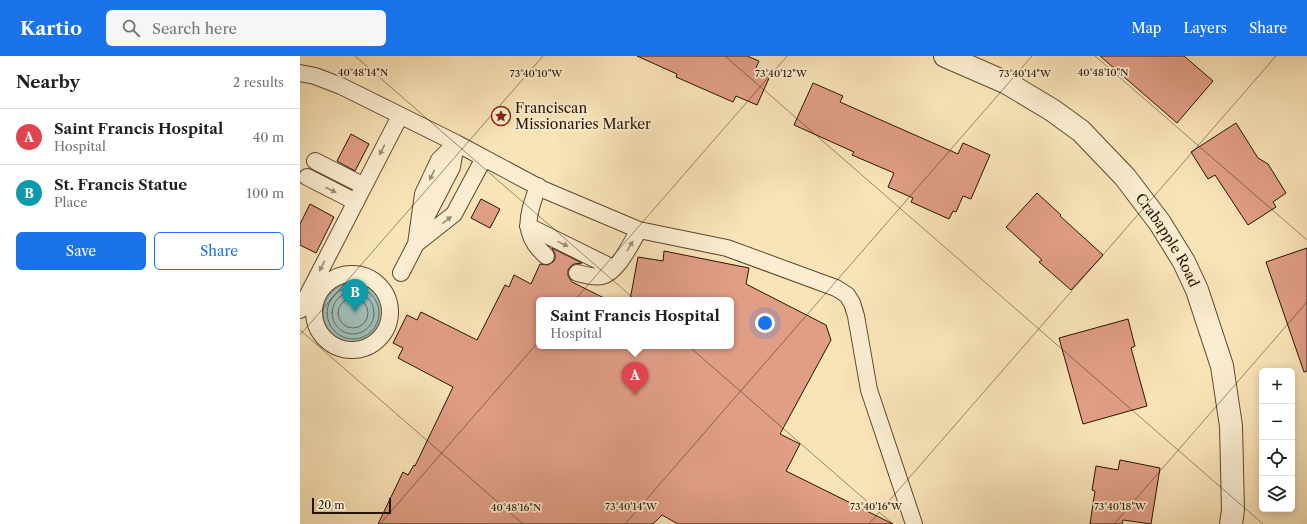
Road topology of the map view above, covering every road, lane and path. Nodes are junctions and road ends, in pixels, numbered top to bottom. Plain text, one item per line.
1 (945, 56) edge
2 (300, 73) edge
3 (400, 116) junction
4 (456, 143) junction
5 (484, 158) junction
6 (315, 161) dead end
7 (307, 178) dead end
8 (364, 186) junction
9 (538, 186) junction
10 (356, 202) junction
11 (528, 226) junction
12 (639, 230) junction
13 (417, 239) junction
14 (546, 256) dead end
15 (613, 268) junction
16 (401, 273) dead end
17 (578, 273) dead end
18 (308, 294) edge
19 (300, 310) edge
20 (914, 524) edge
21 (1231, 524) edge

1 - 21 street, Crabapple Road
2 - 3 lane
3 - 4 lane
3 -> 8 lane
4 - 5 lane
4 -> 13 lane
5 - 9 lane
13 -> 5 lane
6 - 8 lane
7 -> 10 lane
8 - 10 lane
9 - 11 lane
9 - 12 lane
10 -> 18 lane
11 - 14 lane
11 -> 15 lane
15 -> 12 lane
12 - 20 lane
13 - 16 lane
15 - 17 lane
18 - 18 lane
18 - 19 lane

